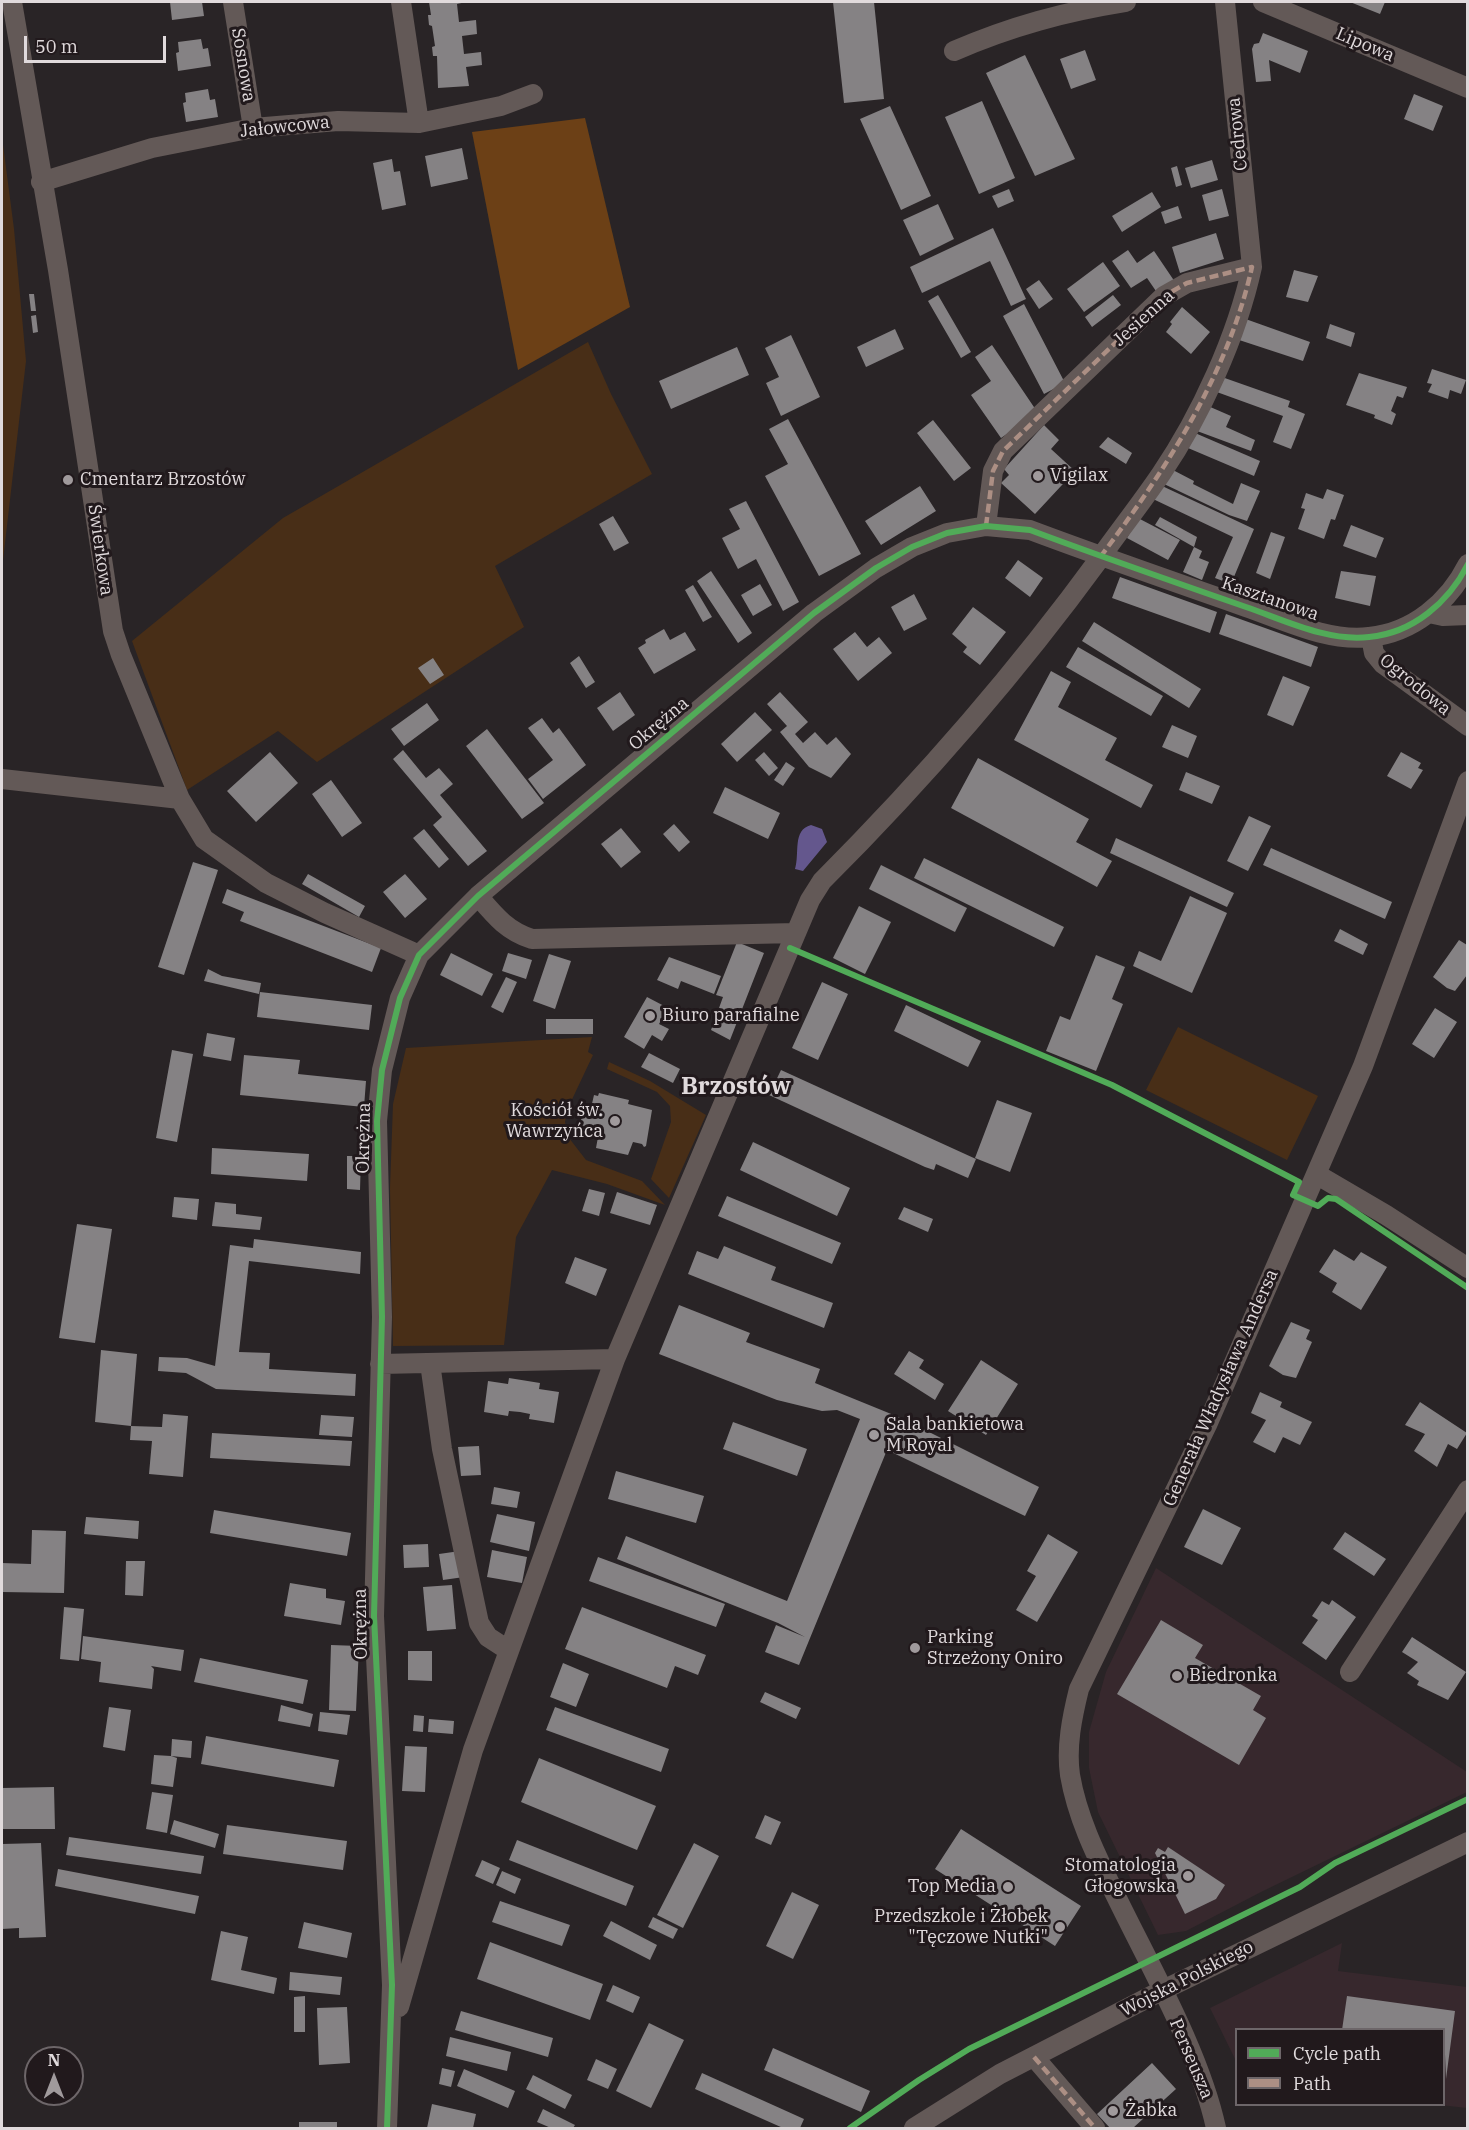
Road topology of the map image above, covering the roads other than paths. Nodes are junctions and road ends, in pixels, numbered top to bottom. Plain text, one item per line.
1 (12, 2) edge
2 (234, 2) edge
3 (401, 2) edge
4 (1126, 2) edge
5 (1225, 2) edge
6 (1263, 2) edge
7 (954, 51) dead end
8 (1467, 88) edge
9 (533, 94) dead end
10 (419, 123) junction
11 (253, 128) junction
12 (41, 182) junction
13 (1252, 267) junction
14 (986, 526) junction
15 (1101, 556) junction
16 (1467, 564) edge
17 (1430, 613) junction
18 (1467, 615) edge
19 (1371, 637) junction
20 (1467, 726) edge
21 (2, 779) edge
22 (1467, 782) edge
23 (180, 799) junction
24 (478, 896) junction
25 (796, 933) junction
26 (419, 956) junction
27 (1316, 1174) junction
28 (1467, 1268) edge
29 (615, 1359) junction
30 (430, 1363) junction
31 (380, 1364) junction
32 (1467, 1490) edge
33 (508, 1650) junction
34 (1350, 1672) dead end
35 (1467, 1842) edge
36 (1161, 1991) junction
37 (390, 2038) junction
38 (1034, 2057) junction
39 (387, 2128) edge
40 (914, 2128) edge
41 (1095, 2128) edge
42 (1216, 2128) edge

1 - 12 street, Świerkowa
2 - 11 street, Sosnowa
3 - 10 street
4 - 7 street
5 - 13 street, Cedrowa
6 - 8 street, Lipowa
9 - 10 street, Jałowcowa
10 - 11 street, Jałowcowa
11 - 12 street, Jałowcowa
12 - 23 street, Świerkowa
13 - 14 street, Jesienna
13 - 15 street
14 - 15 street, Okrężna
14 - 24 street, Okrężna
15 - 19 street, Kasztanowa
15 - 25 street, Okrężna
16 - 17 street
17 - 18 street
17 - 19 street, Kasztanowa
19 - 20 street, Ogrodowa
21 - 23 street
22 - 27 street, Generała Władysława Andersa
23 - 26 street, Świerkowa
24 - 25 street
24 - 26 street, Okrężna
25 - 29 street, Okrężna
26 - 31 street, Okrężna
27 - 28 street
27 - 36 street, Generała Władysława Andersa
29 - 30 street
29 - 33 street, Okrężna
30 - 31 street
30 - 33 street
31 - 37 street, Okrężna
32 - 34 street
33 - 37 street, Okrężna
35 - 36 street, Wojska Polskiego
36 - 38 street, Wojska Polskiego
36 - 42 street, Perseusza
37 - 39 street, Okrężna
38 - 40 street, Wojska Polskiego
38 - 41 street

